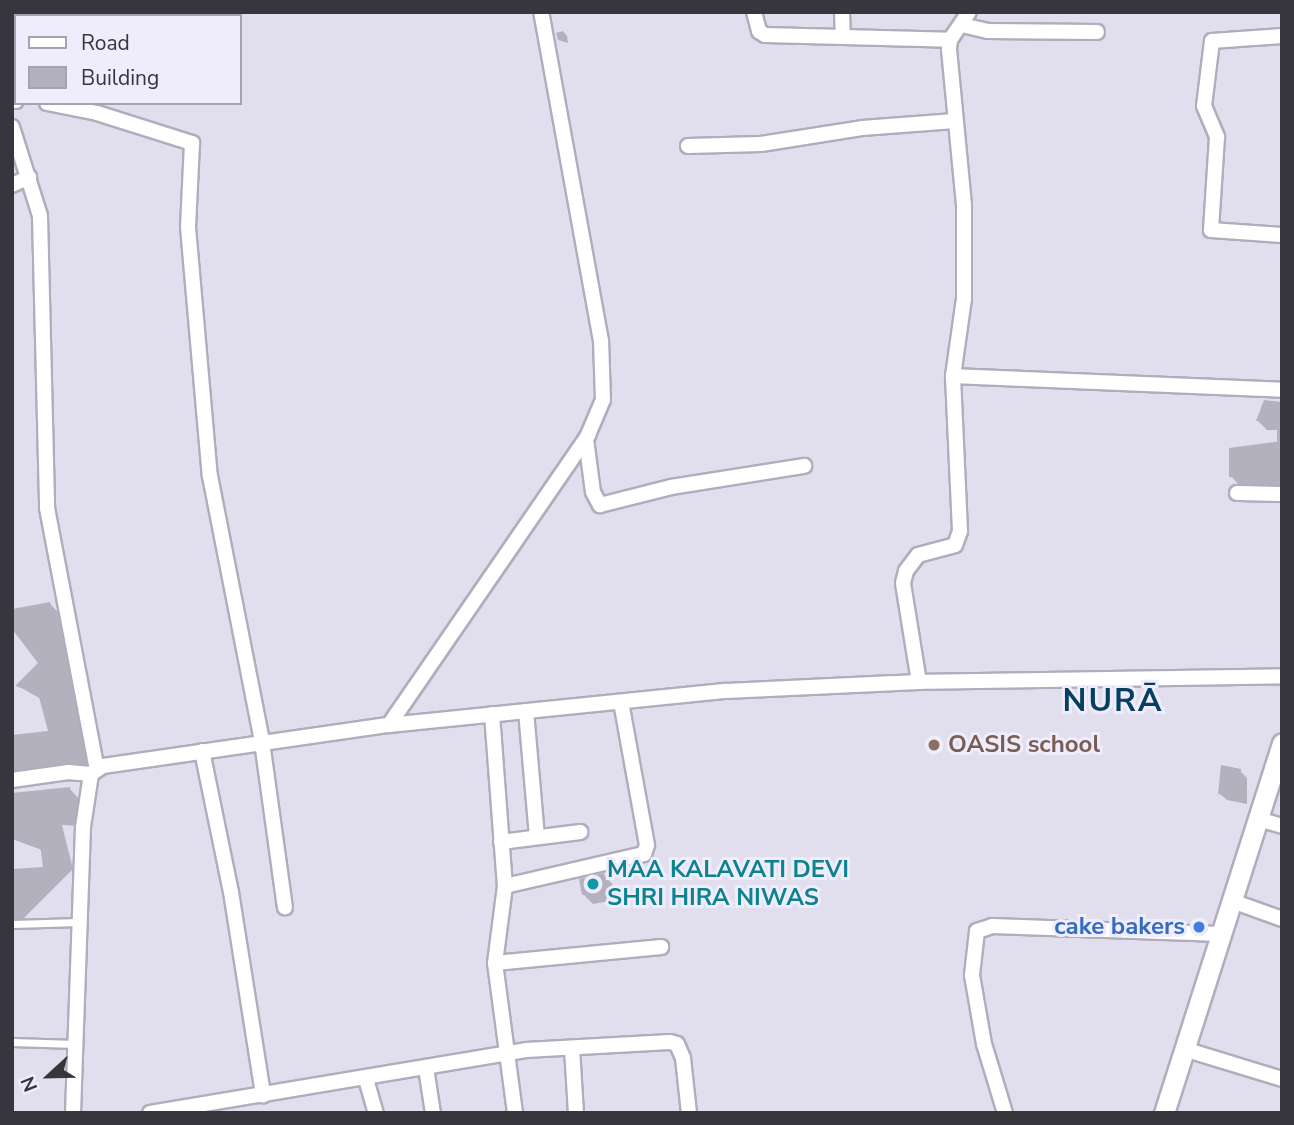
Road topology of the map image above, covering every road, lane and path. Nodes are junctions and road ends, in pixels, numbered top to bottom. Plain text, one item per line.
1 (541, 12) edge
2 (754, 12) edge
3 (842, 12) edge
4 (966, 19) edge
5 (1097, 32) dead end
6 (1282, 36) edge
7 (843, 37) junction
8 (950, 40) junction
9 (57, 105) edge
10 (955, 121) junction
11 (12, 127) edge
12 (688, 146) dead end
13 (29, 177) junction
14 (12, 185) edge
15 (1282, 235) edge
16 (953, 376) junction
17 (1282, 390) edge
18 (586, 439) junction
19 (804, 466) dead end
20 (1237, 493) dead end
21 (1282, 494) edge
22 (1282, 677) edge
23 (919, 682) junction
24 (621, 702) junction
25 (526, 711) junction
26 (492, 714) junction
27 (389, 725) junction
28 (262, 743) junction
29 (1282, 743) edge
30 (202, 751) junction
31 (94, 771) junction
32 (12, 780) edge
33 (1258, 818) junction
34 (1282, 826) edge
35 (580, 832) dead end
36 (537, 838) junction
37 (501, 842) junction
38 (505, 886) junction
39 (1232, 901) junction
40 (285, 908) dead end
41 (1282, 919) edge
42 (79, 922) junction
43 (12, 924) edge
44 (1221, 934) junction
45 (662, 947) dead end
46 (495, 963) junction
47 (12, 1042) edge
48 (76, 1044) junction
49 (572, 1048) junction
50 (1184, 1049) junction
51 (508, 1053) junction
52 (426, 1068) junction
53 (366, 1079) junction
54 (1282, 1079) edge
55 (263, 1095) junction
56 (74, 1113) edge
57 (150, 1113) edge
58 (376, 1113) edge
59 (433, 1113) edge
60 (515, 1113) edge
61 (576, 1113) edge
62 (689, 1113) edge
63 (1005, 1113) edge
64 (1164, 1113) edge

1 - 18 street
2 - 7 street
3 - 7 street
4 - 5 street
4 - 8 street
6 - 15 street
7 - 8 street
8 - 10 street
9 - 28 street
10 - 12 street
10 - 16 street
11 - 13 street
13 - 14 street
13 - 31 street
16 - 17 street
16 - 23 street
18 - 19 street
18 - 27 street
20 - 21 street
22 - 23 street
23 - 24 street
24 - 25 street
24 - 38 street
25 - 26 street
25 - 36 street
26 - 27 street
26 - 37 street
27 - 28 street
28 - 30 street
28 - 40 street
29 - 33 main road
30 - 31 street
30 - 55 street
31 - 32 street
31 - 42 street
33 - 34 street
33 - 39 main road
35 - 36 street
36 - 37 street
37 - 38 street
38 - 46 street
39 - 41 street
39 - 44 main road
42 - 43 lane
42 - 48 street
44 - 50 main road
44 - 63 street
45 - 46 street
46 - 51 street
47 - 48 lane
48 - 56 street
49 - 51 street
49 - 61 street
49 - 62 street
50 - 54 street
50 - 64 main road
51 - 52 street
51 - 60 street
52 - 53 street
52 - 59 street
53 - 55 street
53 - 58 street
55 - 57 street

